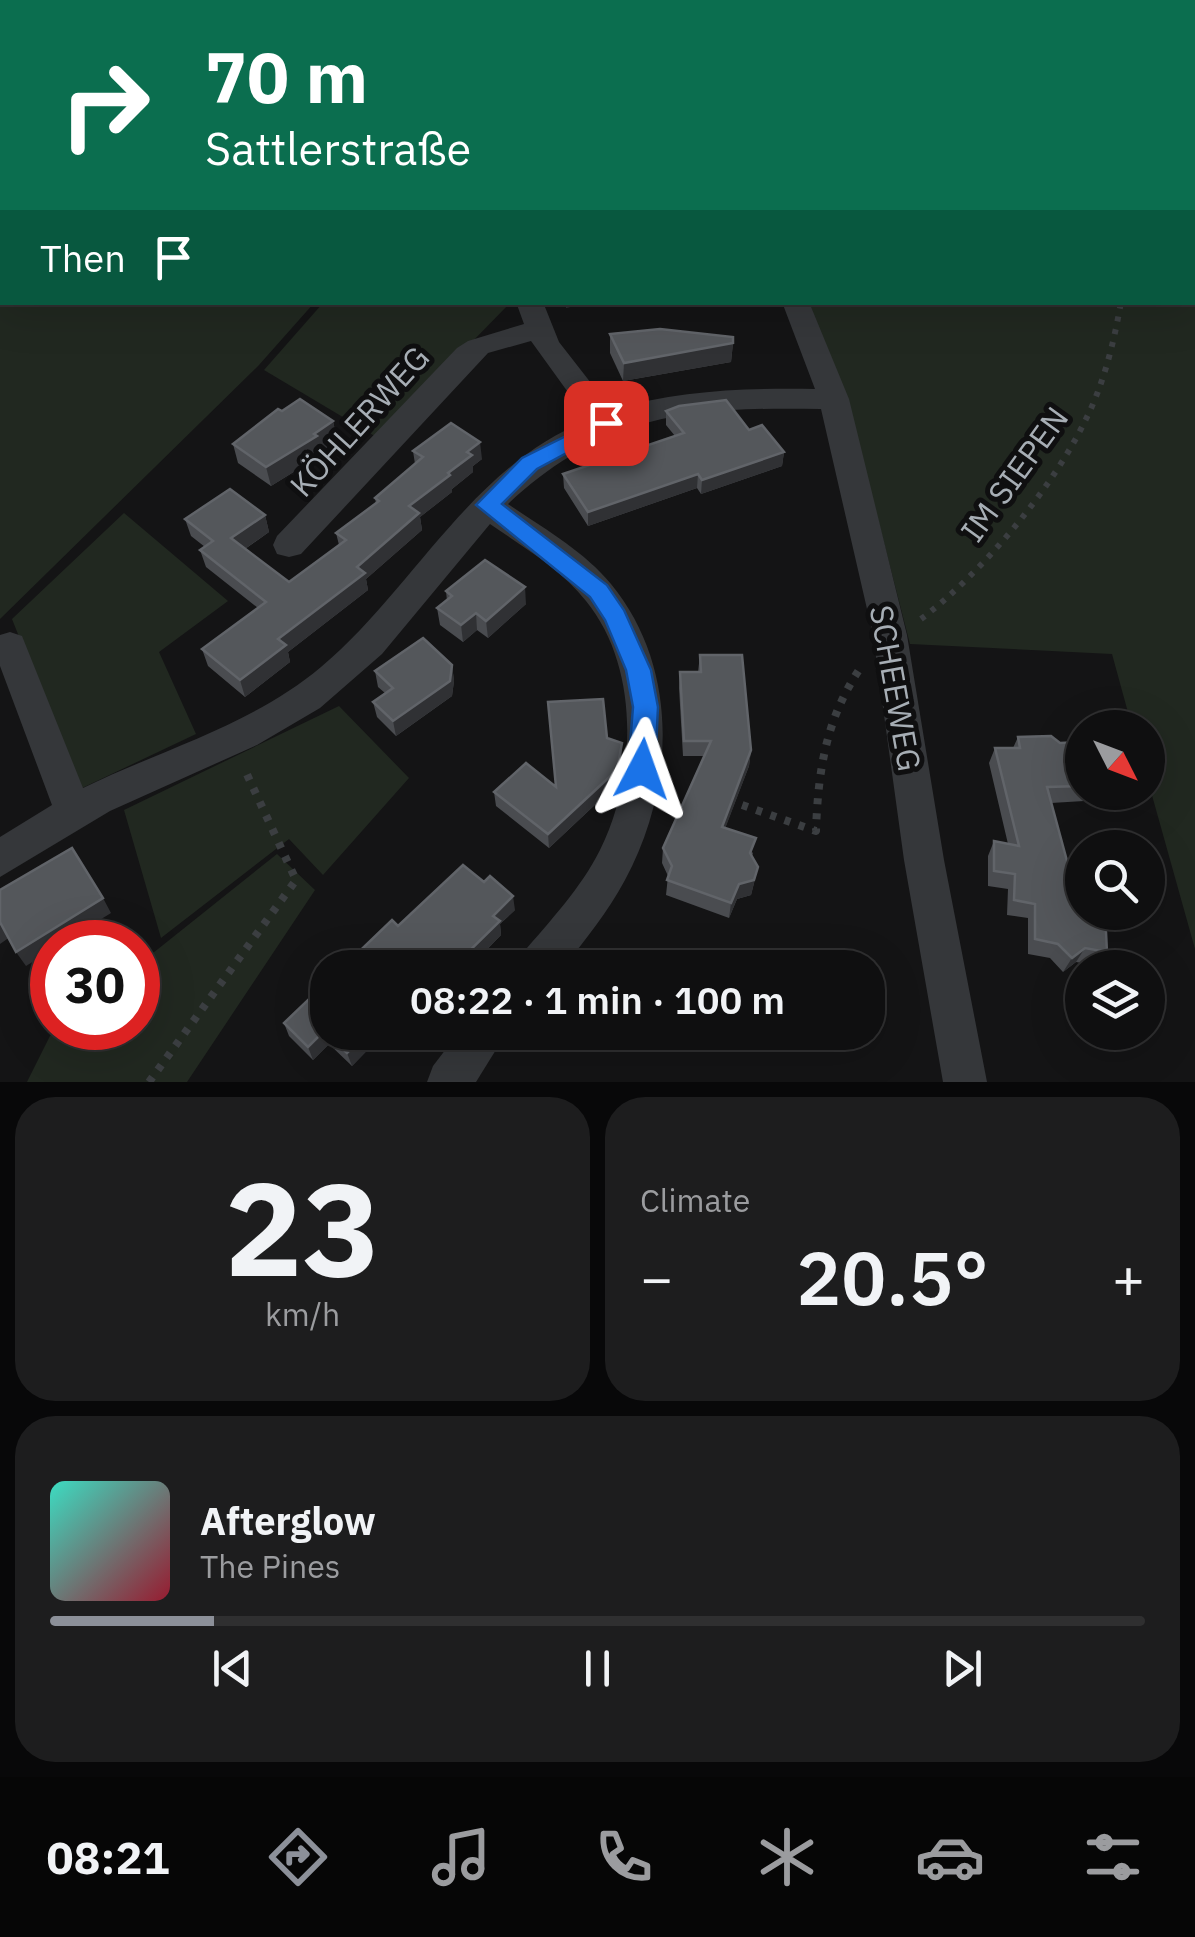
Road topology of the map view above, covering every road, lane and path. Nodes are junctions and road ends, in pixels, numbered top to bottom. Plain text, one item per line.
1 (795, 305) edge
2 (1120, 305) edge
3 (534, 316) edge
4 (834, 399) junction
5 (606, 423) junction
6 (488, 505) junction
7 (289, 545) dead end
8 (890, 636) junction
9 (10, 646) dead end
10 (231, 740) junction
11 (711, 794) edge
12 (73, 811) junction
13 (0, 859) edge
14 (550, 950) edge
15 (473, 1050) edge
16 (149, 1082) edge
17 (449, 1082) edge
18 (966, 1082) edge

1 - 4 street, SCHEEWEG
2 - 8 path, IM SIEPEN
3 - 5 street, KÖHLERWEG
3 - 7 street, KÖHLERWEG
4 - 5 street
4 - 8 street, SCHEEWEG
5 - 6 street
6 - 10 street
6 - 14 street
8 - 11 path, IM SIEPEN
8 - 18 street, SCHEEWEG
9 - 12 street
10 - 12 street
10 - 16 path
12 - 13 street
15 - 17 street

